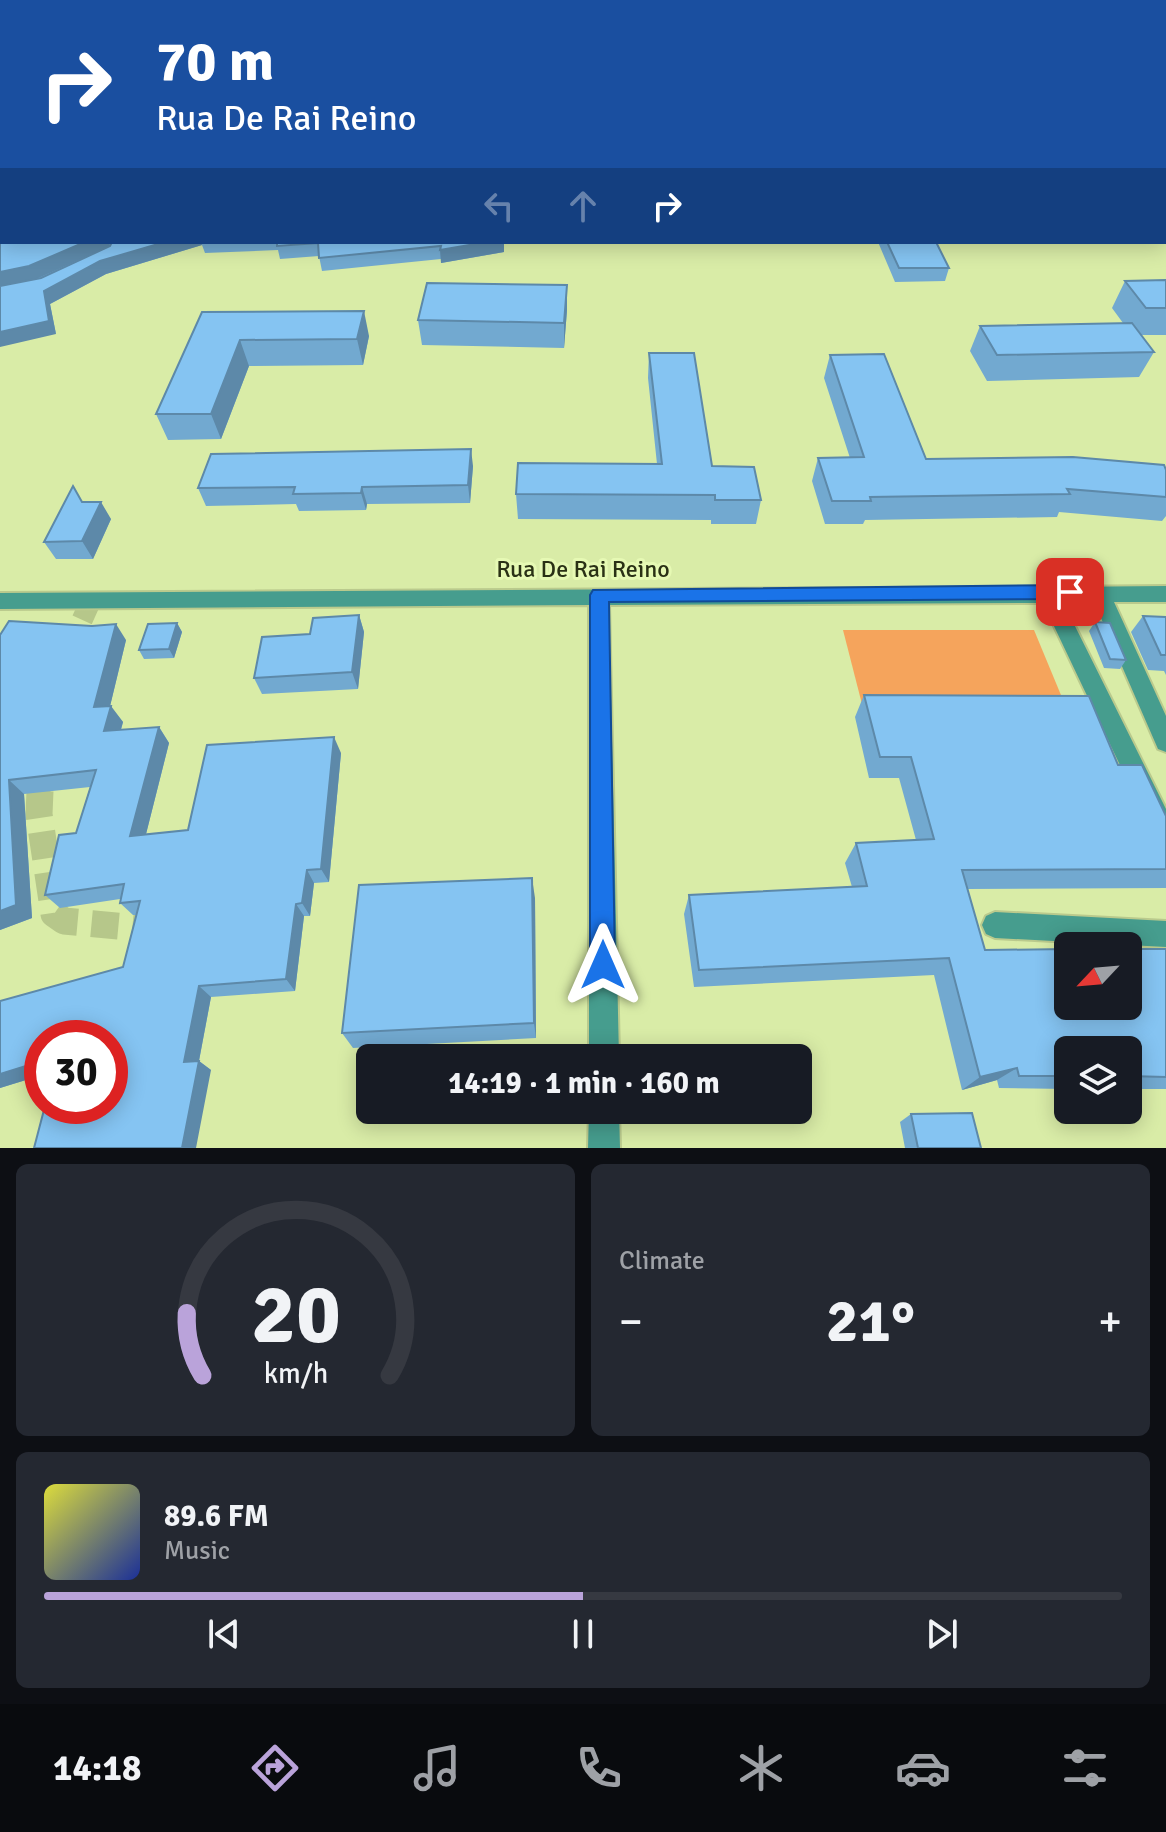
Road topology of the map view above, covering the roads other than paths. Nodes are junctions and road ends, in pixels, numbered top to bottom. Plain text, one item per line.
1 (1048, 592) junction
2 (1100, 593) junction
3 (1166, 594) edge
4 (599, 595) junction
5 (0, 601) edge
6 (1166, 742) edge
7 (1166, 835) edge
8 (995, 925) dead end
9 (1166, 934) edge
10 (604, 1044) edge
11 (604, 1124) edge
12 (604, 1148) edge

1 - 2 street, Rua De Rai Reino
1 - 4 street, Rua De Rai Reino
1 - 7 street
2 - 3 street, Rua De Rai Reino
2 - 6 street
4 - 5 street, Rua De Rai Reino
4 - 10 street
8 - 9 street
11 - 12 street

